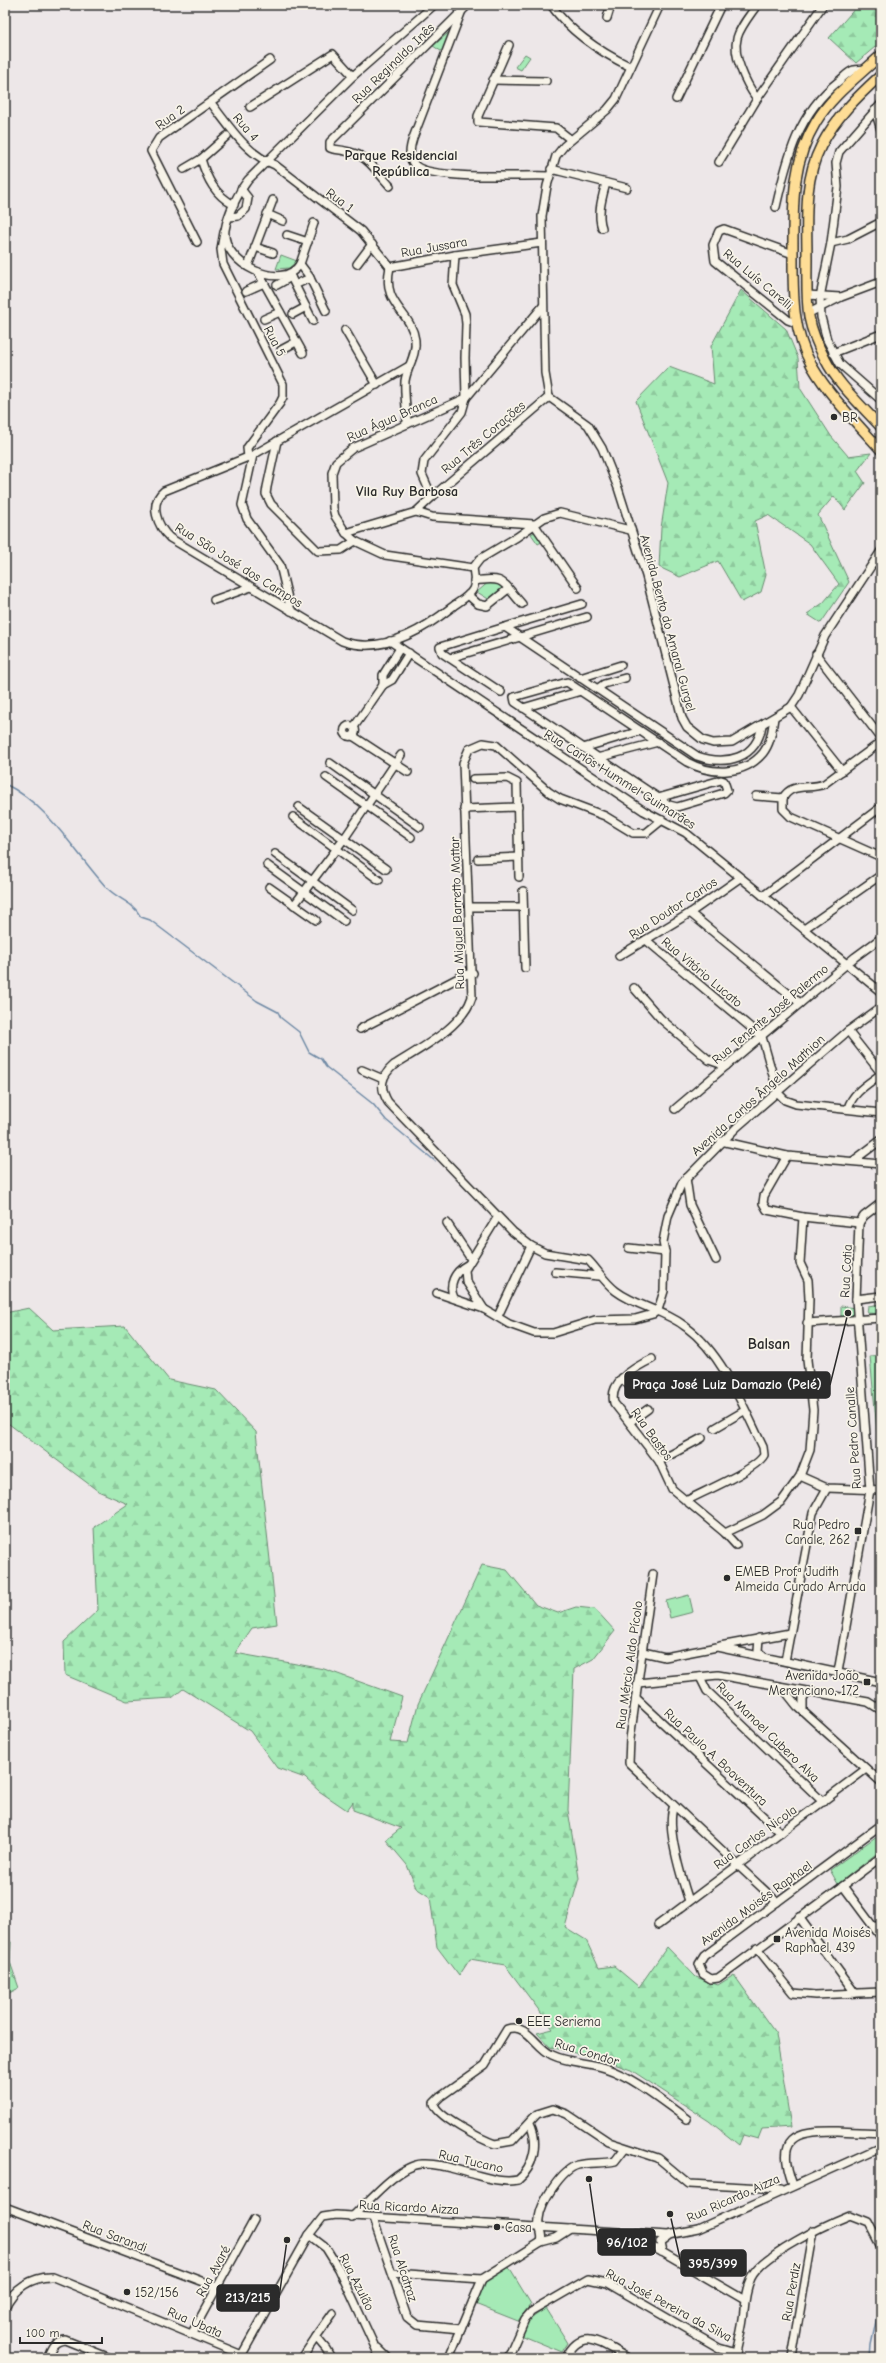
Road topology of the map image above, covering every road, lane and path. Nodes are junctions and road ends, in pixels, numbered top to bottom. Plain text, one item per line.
1 (434, 5) edge
2 (468, 5) edge
3 (611, 5) edge
4 (721, 5) edge
5 (757, 5) edge
6 (823, 5) edge
7 (554, 6) edge
8 (659, 6) edge
9 (461, 13) junction
10 (607, 18) dead end
11 (509, 45) dead end
12 (881, 55) edge
13 (270, 60) dead end
14 (630, 67) junction
15 (866, 69) junction
16 (881, 75) edge
17 (354, 76) junction
18 (493, 80) junction
19 (546, 81) dead end
20 (676, 99) dead end
21 (757, 99) junction
22 (211, 103) junction
23 (881, 104) edge
24 (250, 107) dead end
25 (875, 110) junction
26 (881, 130) edge
27 (227, 136) dead end
28 (570, 139) junction
29 (201, 159) junction
30 (266, 162) junction
31 (719, 162) dead end
32 (184, 169) dead end
33 (550, 172) junction
34 (606, 183) junction
35 (390, 186) dead end
36 (627, 188) dead end
37 (241, 189) junction
38 (793, 191) junction
39 (273, 200) dead end
40 (807, 203) junction
41 (234, 205) junction
42 (776, 206) dead end
43 (267, 214) junction
44 (230, 217) junction
45 (283, 221) dead end
46 (881, 222) edge
47 (314, 223) dead end
48 (602, 228) dead end
49 (225, 230) junction
50 (287, 235) dead end
51 (197, 242) dead end
52 (308, 242) junction
53 (542, 243) junction
54 (831, 243) junction
55 (372, 244) junction
56 (255, 247) junction
57 (273, 253) dead end
58 (793, 254) junction
59 (455, 255) junction
60 (300, 264) junction
61 (357, 264) dead end
62 (248, 266) junction
63 (390, 267) junction
64 (258, 272) junction
65 (290, 276) junction
66 (310, 278) junction
67 (881, 282) edge
68 (264, 283) junction
69 (299, 283) dead end
70 (277, 284) dead end
71 (246, 291) dead end
72 (807, 295) junction
73 (820, 297) junction
74 (841, 297) junction
75 (544, 306) junction
76 (306, 307) junction
77 (820, 307) junction
78 (326, 311) dead end
79 (280, 312) junction
80 (809, 313) junction
81 (293, 314) dead end
82 (264, 319) dead end
83 (313, 321) dead end
84 (796, 323) junction
85 (346, 330) dead end
86 (881, 334) edge
87 (296, 342) junction
88 (281, 350) dead end
89 (303, 353) dead end
90 (833, 353) junction
91 (409, 366) junction
92 (833, 371) junction
93 (389, 378) junction
94 (821, 380) junction
95 (405, 381) junction
96 (377, 385) junction
97 (466, 398) junction
98 (549, 398) junction
99 (881, 400) edge
100 (407, 424) junction
101 (881, 427) edge
102 (277, 441) junction
103 (881, 450) edge
104 (250, 456) junction
105 (432, 497) junction
106 (416, 512) junction
107 (534, 524) junction
108 (630, 530) junction
109 (346, 533) junction
110 (355, 541) junction
111 (881, 551) edge
112 (473, 568) junction
113 (474, 581) junction
114 (251, 587) junction
115 (578, 588) dead end
116 (508, 589) junction
117 (468, 595) junction
118 (288, 596) junction
119 (214, 600) dead end
120 (275, 602) junction
121 (522, 604) dead end
122 (582, 604) dead end
123 (291, 611) junction
124 (587, 617) dead end
125 (505, 627) junction
126 (412, 633) junction
127 (518, 638) junction
128 (390, 641) junction
129 (404, 650) junction
130 (816, 654) junction
131 (450, 658) junction
132 (621, 665) dead end
133 (580, 678) junction
134 (625, 678) dead end
135 (383, 685) junction
136 (597, 689) junction
137 (581, 691) junction
138 (501, 692) dead end
139 (791, 707) junction
140 (523, 708) junction
141 (774, 718) junction
142 (762, 725) junction
143 (640, 730) junction
144 (881, 738) edge
145 (658, 742) junction
146 (881, 742) edge
147 (583, 748) junction
148 (401, 755) dead end
149 (597, 758) junction
150 (330, 763) dead end
151 (396, 764) junction
152 (842, 771) junction
153 (408, 772) dead end
154 (326, 777) dead end
155 (474, 779) dead end
156 (376, 795) junction
157 (756, 796) dead end
158 (658, 798) junction
159 (783, 798) junction
160 (368, 806) junction
161 (299, 807) dead end
162 (518, 807) junction
163 (881, 807) edge
164 (464, 809) junction
165 (293, 817) dead end
166 (662, 820) junction
167 (420, 827) dead end
168 (411, 837) dead end
169 (838, 838) junction
170 (344, 839) junction
171 (336, 849) junction
172 (276, 854) dead end
173 (518, 857) junction
174 (881, 857) edge
175 (478, 859) dead end
176 (267, 865) dead end
177 (386, 869) dead end
178 (881, 875) edge
179 (519, 877) dead end
180 (740, 878) junction
181 (379, 880) dead end
182 (312, 881) junction
183 (269, 887) dead end
184 (523, 891) dead end
185 (304, 892) junction
186 (763, 896) junction
187 (294, 905) junction
188 (469, 907) junction
189 (523, 907) junction
190 (352, 910) dead end
191 (690, 913) junction
192 (316, 920) dead end
193 (344, 921) dead end
194 (804, 929) junction
195 (881, 938) edge
196 (646, 940) junction
197 (619, 956) dead end
198 (847, 965) junction
199 (525, 968) dead end
200 (473, 973) junction
201 (634, 988) dead end
202 (881, 992) edge
203 (800, 1003) junction
204 (881, 1007) edge
205 (360, 1029) dead end
206 (848, 1031) junction
207 (762, 1037) junction
208 (726, 1066) junction
209 (362, 1070) dead end
210 (881, 1073) edge
211 (383, 1079) junction
212 (778, 1093) junction
213 (848, 1108) junction
214 (675, 1109) dead end
215 (881, 1113) edge
216 (881, 1140) edge
217 (721, 1141) junction
218 (788, 1156) junction
219 (853, 1161) junction
220 (881, 1164) edge
221 (686, 1178) junction
222 (881, 1203) edge
223 (803, 1217) junction
224 (497, 1218) junction
225 (447, 1223) dead end
226 (859, 1223) junction
227 (531, 1246) junction
228 (628, 1248) dead end
229 (666, 1252) junction
230 (471, 1258) junction
231 (716, 1260) dead end
232 (467, 1265) junction
233 (555, 1272) dead end
234 (599, 1276) junction
235 (437, 1292) dead end
236 (881, 1296) edge
237 (454, 1298) junction
238 (856, 1299) junction
239 (484, 1309) junction
240 (658, 1310) junction
241 (498, 1316) junction
242 (881, 1318) edge
243 (857, 1320) junction
244 (807, 1323) junction
245 (652, 1359) dead end
246 (622, 1378) junction
247 (635, 1392) dead end
248 (648, 1409) dead end
249 (744, 1412) junction
250 (630, 1422) junction
251 (715, 1428) dead end
252 (702, 1438) dead end
253 (659, 1461) junction
254 (800, 1476) junction
255 (826, 1488) junction
256 (870, 1490) junction
257 (881, 1490) edge
258 (686, 1501) junction
259 (725, 1533) junction
260 (736, 1545) dead end
261 (654, 1574) dead end
262 (790, 1633) junction
263 (759, 1638) junction
264 (717, 1647) junction
265 (643, 1652) junction
266 (765, 1658) junction
267 (785, 1661) junction
268 (838, 1672) junction
269 (700, 1677) junction
270 (880, 1681) edge
271 (638, 1683) junction
272 (782, 1686) junction
273 (808, 1691) junction
274 (636, 1698) junction
275 (803, 1710) junction
276 (881, 1710) edge
277 (866, 1769) junction
278 (881, 1782) edge
279 (823, 1802) junction
280 (674, 1806) junction
281 (881, 1825) edge
282 (781, 1834) junction
283 (881, 1857) edge
284 (736, 1865) junction
285 (843, 1886) junction
286 (689, 1901) junction
287 (777, 1902) junction
288 (800, 1917) junction
289 (881, 1923) edge
290 (658, 1925) dead end
291 (874, 1928) junction
292 (881, 1937) edge
293 (757, 1948) junction
294 (881, 1992) edge
295 (854, 1993) junction
296 (687, 2119) dead end
297 (530, 2124) junction
298 (881, 2133) edge
299 (881, 2146) edge
300 (625, 2148) junction
301 (792, 2185) junction
302 (783, 2189) junction
303 (5, 2208) edge
304 (352, 2217) junction
305 (373, 2218) junction
306 (254, 2220) dead end
307 (538, 2227) junction
308 (570, 2229) junction
309 (814, 2230) junction
310 (622, 2232) junction
311 (309, 2235) junction
312 (668, 2235) junction
313 (541, 2242) junction
314 (881, 2247) edge
315 (662, 2252) junction
316 (393, 2273) junction
317 (482, 2279) junction
318 (218, 2287) junction
319 (744, 2300) junction
320 (5, 2308) edge
321 (332, 2313) dead end
322 (461, 2329) junction
323 (192, 2333) junction
324 (316, 2338) junction
325 (376, 2346) junction
326 (736, 2355) edge
327 (241, 2356) edge
328 (106, 2357) edge
329 (625, 2357) edge
330 (47, 2358) edge
331 (302, 2358) edge
332 (331, 2358) edge
333 (380, 2358) edge
334 (388, 2358) edge
335 (449, 2358) edge
336 (508, 2358) edge
337 (566, 2358) edge
338 (792, 2358) edge

1 - 17 street, Rua 5
2 - 9 street, Rua Reginaldo Inês
3 - 10 street
4 - 20 street
5 - 21 street
6 - 21 street
7 - 14 street
8 - 14 street
9 - 33 street
9 - 35 street, Rua Reginaldo Inês
11 - 18 street
12 - 15 main road
13 - 22 street, Rua 2
14 - 28 street
15 - 38 main road
15 - 42 street
16 - 40 main road
17 - 24 street
17 - 30 street, Rua 5
18 - 19 street
18 - 28 street
21 - 31 street
22 - 30 street, Rua 4
22 - 51 street, Rua 2
23 - 25 street
25 - 26 street
25 - 54 street
27 - 29 street
28 - 33 street
29 - 32 street
29 - 41 street
30 - 37 street, Rua 5
30 - 55 street, Rua 1
33 - 34 street
33 - 53 street
34 - 36 street
34 - 48 street
37 - 41 street, Rua 5
37 - 44 street
38 - 40 main road
38 - 58 main road
39 - 43 street
40 - 72 main road
41 - 44 street, Rua 5
43 - 45 street
43 - 56 street
44 - 49 street, Rua 5
46 - 54 street
47 - 52 street
49 - 62 street
49 - 104 street, Rua 5
50 - 52 street
52 - 60 street
53 - 59 street, Rua Jussara
53 - 75 street
54 - 73 street
55 - 61 street
55 - 63 street, Rua 1
56 - 57 street
56 - 62 street
58 - 84 main road
58 - 84 street, Rua Luís Carelli
59 - 63 street, Rua Jussara
59 - 97 street
60 - 65 street
60 - 66 street
62 - 64 street
63 - 91 street, Rua Jussara
64 - 65 street
64 - 68 street
65 - 70 street
65 - 76 street
66 - 69 street
66 - 78 street
67 - 74 street
68 - 71 street
68 - 79 street
72 - 73 street
72 - 80 main road
73 - 74 street
73 - 77 street
74 - 77 street
75 - 97 street, Rua Água Branca
75 - 98 street
76 - 81 street
76 - 83 street
77 - 80 street
77 - 90 street
79 - 82 street
79 - 87 street
80 - 92 main road
84 - 94 main road
85 - 96 street
86 - 90 street
87 - 88 street
87 - 89 street
90 - 99 street
91 - 93 street, Rua São José dos Campos
91 - 95 street, Rua Jussara
92 - 94 main road
92 - 101 main road
93 - 95 street
93 - 96 street, Rua São José dos Campos
94 - 103 main road
95 - 100 street, Rua Jussara
96 - 102 street, Rua São José dos Campos
97 - 100 street, Rua Água Branca
97 - 105 street
98 - 105 street, Rua Três Corações
98 - 108 street, Avenida Bento do Amaral Gurgel
100 - 109 street, Rua Água Branca
102 - 104 street, Rua São José dos Campos
102 - 110 street
104 - 114 street, Rua São José dos Campos
104 - 118 street, Rua 5
105 - 106 street, Rua Três Corações
106 - 107 street
106 - 109 street
107 - 108 street
107 - 112 street
107 - 115 street
108 - 142 street, Avenida Bento do Amaral Gurgel
109 - 110 street, Rua Água Branca
110 - 112 street, Rua Água Branca
111 - 130 street, Avenida Bento do Amaral Gurgel
112 - 113 street
113 - 116 street
113 - 117 street, Rua São José dos Campos
114 - 119 street
114 - 120 street, Rua São José dos Campos
116 - 117 street
116 - 121 street
117 - 126 street, Rua São José dos Campos
118 - 120 street
118 - 123 street, Rua 5
120 - 123 street, Rua São José dos Campos
122 - 125 street
123 - 128 street, Rua São José dos Campos
124 - 127 street
125 - 127 street
125 - 131 street
126 - 128 street, Rua São José dos Campos
126 - 129 street
127 - 131 street
127 - 133 street
128 - 129 street, Rua Carlos Hummel Guimarães
129 - 135 street
129 - 135 street
129 - 166 street, Rua Carlos Hummel Guimarães
130 - 139 street, Avenida Bento do Amaral Gurgel
130 - 144 street
131 - 138 street
132 - 133 street
133 - 136 street
134 - 136 street
135 - 151 street
136 - 142 street
137 - 140 street
137 - 140 street
137 - 143 street
139 - 141 street, Avenida Bento do Amaral Gurgel
139 - 152 street
140 - 147 street
141 - 142 street, Avenida Bento do Amaral Gurgel
141 - 145 street
143 - 145 street
143 - 147 street
145 - 149 street
146 - 152 street
147 - 149 street
148 - 151 street
149 - 158 street
150 - 156 street
151 - 153 street
151 - 156 street
152 - 159 street
154 - 160 street
155 - 162 street
156 - 160 street
156 - 167 street
157 - 159 street
158 - 158 street
159 - 169 street
160 - 168 street
160 - 170 street
161 - 170 street
162 - 164 street
162 - 173 street
163 - 169 street
164 - 166 street, Rua Miguel Barretto Mattar
164 - 188 street, Rua Miguel Barretto Mattar
165 - 171 street
166 - 180 street, Rua Carlos Hummel Guimarães
169 - 174 street
169 - 186 street
170 - 171 street
170 - 177 street
171 - 181 street
171 - 182 street
172 - 182 street
173 - 175 street
173 - 179 street
176 - 185 street
178 - 194 street
180 - 186 street, Rua Carlos Hummel Guimarães
180 - 191 street, Rua Doutor Carlos
182 - 185 street
182 - 190 street
183 - 187 street
184 - 189 street
185 - 187 street
185 - 193 street
186 - 194 street, Rua Carlos Hummel Guimarães
187 - 192 street
188 - 189 street
188 - 200 street, Rua Miguel Barretto Mattar
189 - 199 street
191 - 196 street, Rua Doutor Carlos
191 - 203 street
194 - 198 street, Rua Carlos Hummel Guimarães
195 - 198 street, Rua Tenente José Palermo
196 - 197 street, Rua Doutor Carlos
196 - 207 street, Rua Vitório Lucato
198 - 202 street, Rua Carlos Hummel Guimarães
198 - 203 street, Rua Tenente José Palermo
200 - 205 street
200 - 211 street, Rua Miguel Barretto Mattar
201 - 208 street
203 - 207 street, Rua Tenente José Palermo
204 - 206 street, Avenida Carlos Ângelo Mathion
206 - 210 street
206 - 212 street, Avenida Carlos Ângelo Mathion
207 - 208 street, Rua Tenente José Palermo
207 - 212 street
208 - 214 street, Rua Tenente José Palermo
209 - 211 street
210 - 213 street
211 - 224 street
212 - 213 street
212 - 217 street, Avenida Carlos Ângelo Mathion
213 - 215 street
216 - 219 street
217 - 218 street
217 - 221 street, Avenida Carlos Ângelo Mathion
218 - 219 street
218 - 223 street
219 - 220 street
221 - 229 street, Avenida Carlos Ângelo Mathion
221 - 231 street
222 - 226 street
223 - 226 street
223 - 244 street
224 - 227 street
224 - 230 street
225 - 230 street
226 - 238 street, Rua Cotia
227 - 234 street
227 - 241 street
228 - 229 street
229 - 240 street, Avenida Carlos Ângelo Mathion
230 - 232 street
232 - 237 street
232 - 239 street
233 - 234 street
234 - 240 street
235 - 237 street
236 - 238 street
237 - 239 street
238 - 243 street, Rua Cotia
239 - 241 street
240 - 241 street
240 - 249 street
242 - 243 street
243 - 244 street
243 - 256 street, Rua Pedro Canalle
244 - 254 street
245 - 246 street
246 - 247 street
246 - 250 street, Rua Bastos
248 - 250 street
249 - 251 street
249 - 258 street
250 - 253 street, Rua Bastos
252 - 253 street
253 - 258 street, Rua Bastos
254 - 255 street
254 - 259 street
255 - 256 street
255 - 262 street
256 - 257 street
256 - 268 street, Rua Pedro Canalle
258 - 259 street, Rua Bastos
259 - 260 street, Rua Bastos
261 - 265 street, Rua Mércio Aldo Pícolo
262 - 263 street
262 - 267 street
263 - 264 street
263 - 266 street
264 - 265 street
264 - 266 street
265 - 271 street, Rua Mércio Aldo Pícolo
266 - 267 street
267 - 268 street
268 - 270 street
269 - 271 street
269 - 272 street
269 - 279 street, Rua Manoel Cubero Alva
271 - 274 street, Rua Mércio Aldo Pícolo
272 - 273 street
272 - 275 street
273 - 275 street
273 - 276 street
274 - 280 street, Rua Mércio Aldo Pícolo
274 - 282 street, Rua Paulo A. Boaventura
275 - 277 street
277 - 278 street
277 - 279 street, Rua Carlos Nicola
279 - 282 street, Rua Carlos Nicola
280 - 284 street
280 - 286 street
281 - 287 street, Avenida Moisés Raphael
282 - 284 street, Rua Carlos Nicola
283 - 285 street, Avenida Moisés Raphael
284 - 286 street, Rua Carlos Nicola
284 - 287 street
285 - 288 street, Avenida Moisés Raphael
285 - 291 street
286 - 290 street, Rua Carlos Nicola
287 - 293 street, Avenida Moisés Raphael
288 - 293 street, Avenida Moisés Raphael
288 - 295 street
289 - 291 street
291 - 292 street
293 - 295 street
294 - 295 street
296 - 297 street, Rua Condor
297 - 300 street
297 - 304 street, Rua Tucano
298 - 301 street
299 - 301 street, Rua Ricardo Aizza
300 - 302 street
300 - 307 street
301 - 302 street, Rua Ricardo Aizza
302 - 312 street, Rua Ricardo Aizza
303 - 318 street, Rua Sarandi
304 - 305 street, Rua Ricardo Aizza
304 - 311 street, Rua Ricardo Aizza
305 - 307 street, Rua Ricardo Aizza
305 - 316 street, Rua Alcatraz
306 - 318 street, Rua Avaré
307 - 308 street, Rua Ricardo Aizza
307 - 313 street
308 - 310 street, Rua Ricardo Aizza
308 - 313 street
309 - 314 street
309 - 319 street
309 - 338 street, Rua Perdiz
310 - 312 street, Rua Ricardo Aizza
310 - 315 street
311 - 325 street, Rua Azulão
311 - 327 street
312 - 315 street
313 - 317 street
315 - 319 street
316 - 317 street
316 - 322 street, Rua Alcatraz
317 - 322 street
318 - 323 street, Rua Avaré
319 - 326 street
320 - 323 street, Rua Ubata
321 - 324 street
322 - 335 street
323 - 327 street, Rua Ubata
324 - 331 street
324 - 332 street
325 - 333 street
325 - 334 street
326 - 336 street, Rua José Pereira da Silva
328 - 330 street
329 - 337 street

